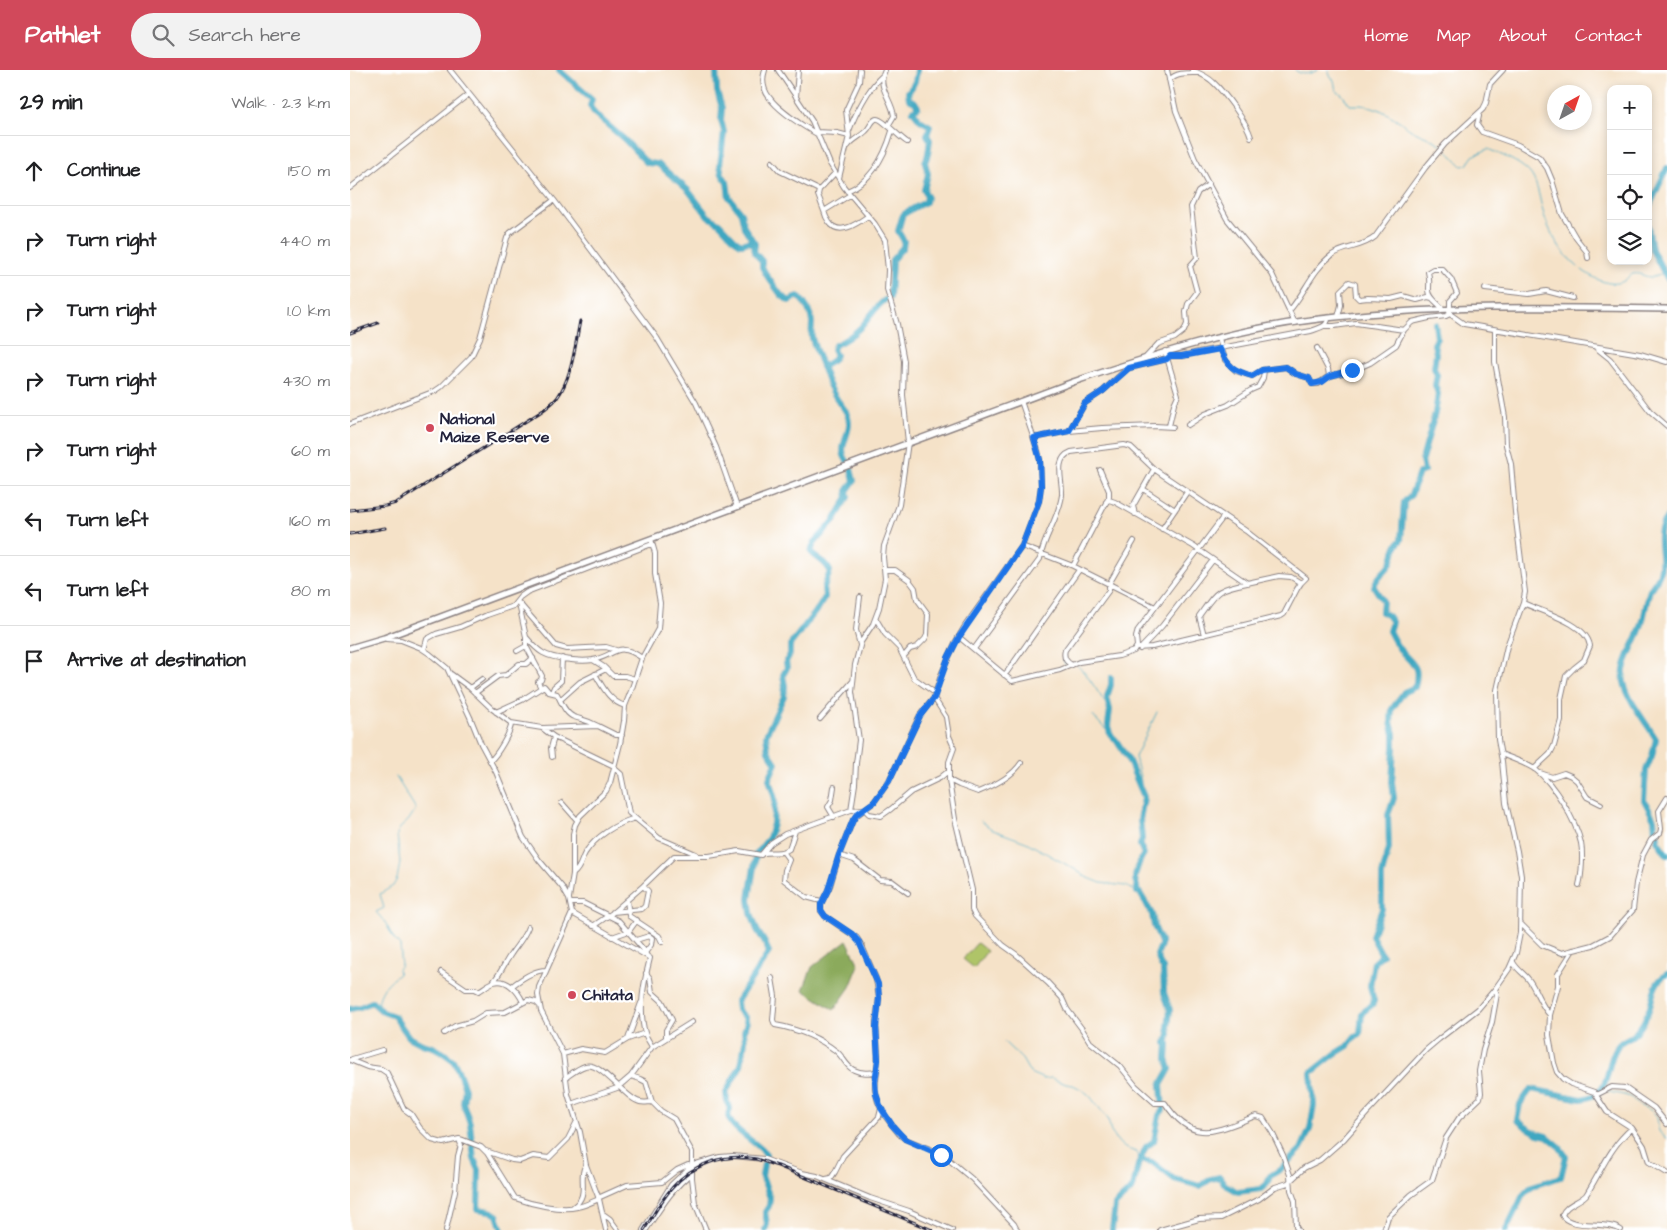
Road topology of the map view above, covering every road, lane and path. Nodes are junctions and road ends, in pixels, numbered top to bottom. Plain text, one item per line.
1 (450, 70) edge
2 (765, 70) edge
3 (778, 70) edge
4 (798, 70) edge
5 (860, 70) edge
6 (885, 70) edge
7 (1167, 70) edge
8 (1192, 70) edge
9 (1504, 70) edge
10 (1198, 73) junction
11 (883, 75) junction
12 (1170, 80) junction
13 (469, 94) junction
14 (796, 97) junction
15 (1481, 112) junction
16 (888, 126) junction
17 (849, 131) junction
18 (892, 131) junction
19 (817, 133) junction
20 (848, 136) junction
21 (1251, 137) dead end
22 (906, 142) dead end
23 (846, 149) junction
24 (772, 162) dead end
25 (835, 173) junction
26 (838, 178) junction
27 (1209, 184) junction
28 (350, 188) edge
29 (819, 190) junction
30 (849, 193) junction
31 (554, 200) junction
32 (824, 211) junction
33 (868, 216) junction
34 (1588, 258) dead end
35 (1485, 289) dead end
36 (1432, 298) junction
37 (1573, 298) dead end
38 (1443, 309) junction
39 (1667, 309) edge
40 (1289, 311) junction
41 (1450, 311) junction
42 (1338, 317) junction
43 (1328, 318) junction
44 (1295, 323) junction
45 (1324, 326) junction
46 (1404, 330) junction
47 (1495, 330) junction
48 (1218, 338) junction
49 (1593, 346) junction
50 (1316, 348) dead end
51 (1220, 349) junction
52 (1165, 351) junction
53 (1145, 358) junction
54 (1167, 359) junction
55 (1138, 360) junction
56 (1667, 362) edge
57 (1129, 368) junction
58 (1264, 370) junction
59 (1330, 376) junction
60 (1021, 401) junction
61 (350, 424) edge
62 (1188, 425) dead end
63 (1667, 426) edge
64 (1069, 431) junction
65 (1034, 438) junction
66 (908, 442) junction
67 (1154, 469) junction
68 (1100, 470) dead end
69 (1143, 489) junction
70 (1109, 492) junction
71 (1187, 492) junction
72 (1106, 502) junction
73 (1115, 502) junction
74 (1133, 506) junction
75 (737, 507) junction
76 (1124, 507) junction
77 (1175, 510) junction
78 (1135, 514) junction
79 (1224, 516) junction
80 (1162, 529) junction
81 (652, 541) junction
82 (1134, 541) dead end
83 (1022, 546) junction
84 (1199, 550) junction
85 (1040, 553) junction
86 (1213, 560) junction
87 (1072, 566) junction
88 (885, 570) junction
89 (1079, 570) junction
90 (1247, 583) junction
91 (1109, 584) junction
92 (1301, 584) junction
93 (522, 587) junction
94 (520, 597) junction
95 (860, 597) dead end
96 (519, 603) junction
97 (1523, 604) junction
98 (1155, 607) junction
99 (876, 619) junction
100 (1204, 635) junction
101 (959, 637) junction
102 (384, 638) junction
103 (526, 638) junction
104 (860, 645) junction
105 (526, 646) junction
106 (350, 648) edge
107 (1138, 648) junction
108 (974, 649) junction
109 (424, 650) junction
110 (616, 650) junction
111 (517, 651) dead end
112 (904, 656) junction
113 (533, 658) junction
114 (562, 658) junction
115 (642, 658) junction
116 (593, 660) junction
117 (1072, 665) junction
118 (606, 669) junction
119 (451, 674) junction
120 (595, 674) junction
121 (1004, 675) junction
122 (482, 679) dead end
123 (636, 679) junction
124 (853, 680) junction
125 (470, 688) junction
126 (541, 688) junction
127 (475, 692) junction
128 (552, 692) junction
129 (934, 696) junction
130 (560, 700) junction
131 (625, 706) junction
132 (496, 712) junction
133 (820, 719) dead end
134 (511, 723) junction
135 (598, 726) junction
136 (542, 728) junction
137 (622, 735) junction
138 (554, 737) junction
139 (1501, 754) junction
140 (552, 757) dead end
141 (490, 761) junction
142 (1021, 763) dead end
143 (614, 767) junction
144 (1536, 770) junction
145 (949, 773) junction
146 (949, 780) junction
147 (834, 787) dead end
148 (1667, 798) edge
149 (562, 803) dead end
150 (1601, 804) dead end
151 (864, 809) junction
152 (851, 810) junction
153 (834, 817) junction
154 (635, 818) junction
155 (578, 820) junction
156 (795, 831) junction
157 (764, 853) junction
158 (784, 853) junction
159 (698, 855) junction
160 (839, 855) junction
161 (574, 874) junction
162 (1580, 885) dead end
163 (643, 886) junction
164 (908, 893) dead end
165 (627, 900) junction
166 (570, 901) junction
167 (822, 901) junction
168 (628, 911) junction
169 (613, 912) junction
170 (572, 913) junction
171 (608, 916) junction
172 (637, 920) junction
173 (1521, 924) junction
174 (593, 926) junction
175 (528, 927) dead end
176 (628, 931) junction
177 (652, 932) junction
178 (612, 937) junction
179 (650, 937) junction
180 (636, 941) junction
181 (662, 942) dead end
182 (634, 949) junction
183 (1573, 950) junction
184 (646, 954) junction
185 (1513, 962) junction
186 (546, 970) junction
187 (441, 972) dead end
188 (646, 972) junction
189 (772, 978) dead end
190 (493, 982) junction
191 (512, 986) junction
192 (1496, 990) junction
193 (643, 999) junction
194 (523, 1002) junction
195 (540, 1006) junction
196 (1550, 1015) junction
197 (692, 1022) dead end
198 (444, 1033) dead end
199 (645, 1034) junction
200 (666, 1038) junction
201 (628, 1039) junction
202 (652, 1047) junction
203 (382, 1050) dead end
204 (563, 1054) junction
205 (350, 1060) edge
206 (877, 1071) junction
207 (631, 1076) junction
208 (565, 1078) junction
209 (619, 1087) junction
210 (1596, 1094) junction
211 (652, 1102) junction
212 (571, 1104) junction
213 (881, 1108) junction
214 (576, 1121) junction
215 (1667, 1124) edge
216 (1632, 1128) junction
217 (459, 1139) junction
218 (484, 1150) junction
219 (586, 1165) junction
220 (692, 1166) junction
221 (692, 1172) junction
222 (1667, 1173) edge
223 (826, 1179) junction
224 (1291, 1181) junction
225 (599, 1199) junction
226 (571, 1208) junction
227 (603, 1214) junction
228 (446, 1230) edge
229 (606, 1230) edge
230 (618, 1230) edge
231 (642, 1230) edge
232 (646, 1230) edge
233 (706, 1230) edge
234 (952, 1230) edge
235 (1017, 1230) edge
236 (1160, 1230) edge
237 (1298, 1230) edge
238 (1384, 1230) edge
239 (1621, 1230) edge

1 - 13 street
2 - 19 street
3 - 14 street
4 - 14 street
5 - 17 street
6 - 11 street
7 - 12 street
8 - 10 street
9 - 15 street
10 - 12 street
10 - 21 street
11 - 16 street
11 - 17 street
12 - 27 street
13 - 28 street
13 - 31 street
14 - 19 street
15 - 34 street
15 - 40 street
16 - 18 street
16 - 23 street
17 - 20 street
18 - 22 street
18 - 30 street
19 - 20 street
19 - 25 street
20 - 23 street
23 - 26 street
24 - 29 street
25 - 26 street
25 - 29 street
26 - 30 street
27 - 40 street
27 - 53 street
29 - 32 street
30 - 32 street
30 - 33 street
31 - 61 street
31 - 75 street
32 - 33 street
33 - 66 street
35 - 37 street
36 - 38 street
36 - 41 street
36 - 42 street
38 - 41 highway
38 - 42 highway
39 - 41 highway
40 - 44 street
41 - 46 street
41 - 47 street
42 - 43 highway
43 - 44 highway
43 - 45 street
44 - 48 highway
45 - 46 street
45 - 51 street
46 - 59 street
47 - 49 street
47 - 97 street
48 - 51 street
48 - 52 highway
49 - 56 street
49 - 63 street
50 - 59 street
51 - 54 street
51 - 58 street
52 - 53 highway
52 - 54 street
53 - 55 highway
54 - 57 street
54 - 64 street
55 - 57 street
55 - 60 highway
57 - 64 street
58 - 59 street
58 - 62 street
60 - 65 street
60 - 66 highway
64 - 65 street
65 - 83 street
66 - 75 highway
66 - 88 street
67 - 69 street
67 - 71 street
67 - 85 street
68 - 70 street
69 - 74 street
69 - 77 street
70 - 72 street
70 - 73 street
71 - 77 street
71 - 79 street
72 - 73 street
72 - 87 street
73 - 76 street
74 - 76 street
74 - 78 street
75 - 81 highway
76 - 78 street
77 - 80 street
78 - 80 street
79 - 84 street
79 - 92 street
80 - 84 street
81 - 93 highway
81 - 94 street
81 - 115 street
82 - 91 street
83 - 85 street
83 - 101 street
84 - 86 street
84 - 98 street
85 - 87 street
85 - 108 street
86 - 90 street
86 - 107 street
87 - 89 street
88 - 99 street
88 - 112 street
89 - 91 street
89 - 121 street
90 - 92 street
90 - 100 street
91 - 98 street
91 - 117 street
92 - 100 street
93 - 94 street
93 - 102 highway
94 - 96 street
94 - 109 street
95 - 104 street
96 - 103 street
96 - 110 street
97 - 139 street
97 - 144 street
98 - 107 street
99 - 104 street
99 - 112 street
100 - 107 street
101 - 108 street
101 - 129 street
102 - 106 highway
102 - 109 street
103 - 105 street
103 - 114 street
104 - 124 street
105 - 111 street
105 - 113 street
107 - 117 street
108 - 121 street
109 - 119 street
110 - 115 street
110 - 116 street
112 - 129 street
113 - 126 street
113 - 127 street
114 - 116 street
114 - 128 street
115 - 123 street
116 - 118 street
117 - 121 street
118 - 120 street
118 - 123 street
119 - 125 street
119 - 141 street
120 - 130 street
120 - 131 street
122 - 125 street
123 - 131 street
124 - 133 street
124 - 152 street
125 - 127 street
126 - 128 street
126 - 132 street
127 - 132 street
128 - 130 street
129 - 145 street
129 - 151 street
130 - 135 street
131 - 137 street
132 - 134 street
134 - 136 street
134 - 141 street
135 - 136 street
135 - 137 street
136 - 138 street
137 - 143 street
138 - 140 street
138 - 143 street
139 - 144 street
139 - 173 street
141 - 166 street
142 - 146 street
143 - 154 street
143 - 155 street
144 - 150 street
144 - 162 street
145 - 146 street
145 - 151 street
146 - 224 street
147 - 153 street
148 - 183 street
149 - 155 street
151 - 152 street
151 - 160 street
152 - 153 street
153 - 156 street
154 - 159 street
154 - 161 street
155 - 161 street
156 - 157 street
156 - 158 street
157 - 158 street
157 - 159 street
158 - 167 street
159 - 163 street
160 - 164 street
160 - 167 street
161 - 166 street
163 - 165 street
163 - 168 street
165 - 168 street
165 - 169 street
166 - 170 street
166 - 171 street
167 - 206 street
168 - 169 street
168 - 172 street
169 - 171 street
170 - 174 street
170 - 186 street
171 - 174 street
171 - 176 street
172 - 176 street
172 - 177 street
173 - 183 street
173 - 185 street
174 - 178 street
175 - 190 street
176 - 178 street
176 - 180 street
177 - 179 street
177 - 181 street
178 - 182 street
179 - 180 street
179 - 184 street
180 - 182 street
180 - 184 street
182 - 184 street
183 - 196 street
184 - 188 street
185 - 192 street
185 - 196 street
186 - 191 street
186 - 195 street
187 - 190 street
188 - 193 street
188 - 200 street
189 - 206 street
190 - 191 street
191 - 194 street
192 - 224 street
192 - 238 street
193 - 199 street
193 - 201 street
194 - 195 street
194 - 198 street
195 - 204 street
196 - 210 street
197 - 200 street
199 - 201 street
199 - 202 street
200 - 202 street
201 - 204 street
202 - 207 street
203 - 205 street
204 - 208 street
205 - 217 street
206 - 213 street
207 - 209 street
207 - 211 street
208 - 209 street
208 - 212 street
209 - 211 street
209 - 212 street
210 - 215 street
210 - 216 street
211 - 220 street
212 - 214 street
213 - 223 street
213 - 235 street
214 - 218 street
214 - 219 street
216 - 222 street
216 - 239 street
217 - 218 street
217 - 228 street
218 - 226 street
219 - 225 street
219 - 226 street
220 - 221 street
220 - 223 street
220 - 225 street
220 - 231 street
221 - 232 street
221 - 233 street
223 - 234 street
224 - 236 street
224 - 237 street
225 - 226 street
225 - 227 street
227 - 229 street
227 - 230 street

